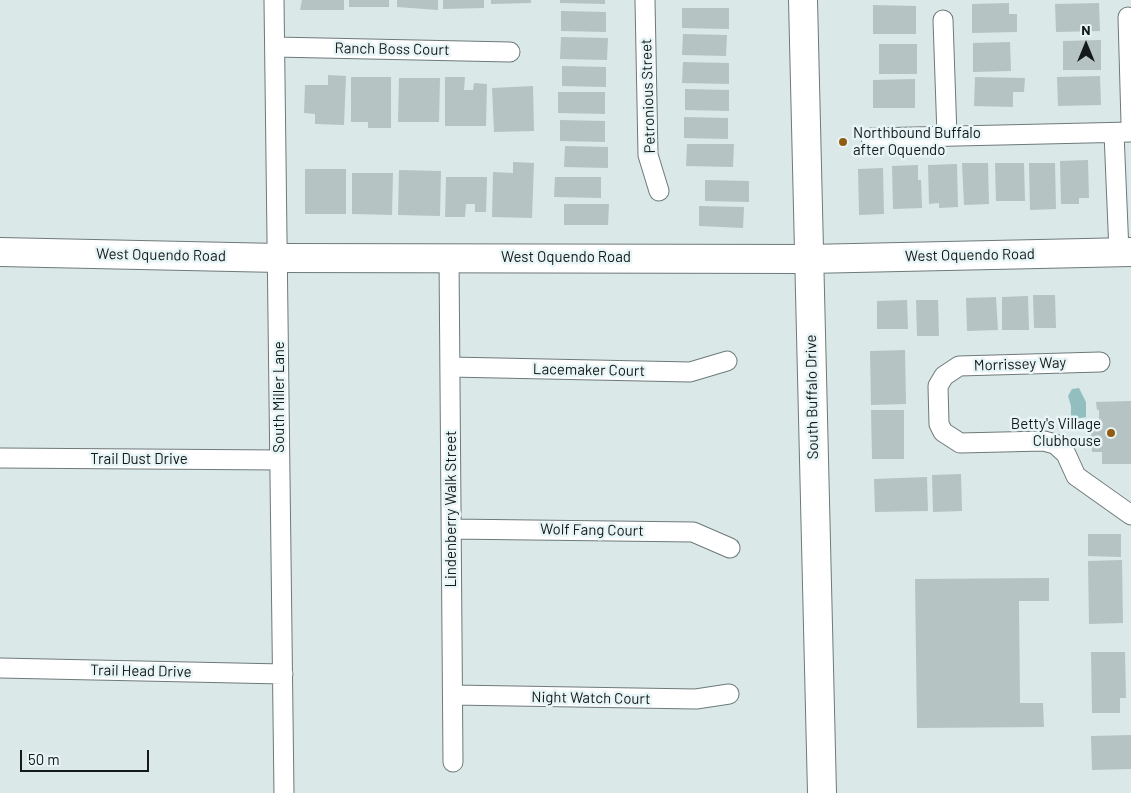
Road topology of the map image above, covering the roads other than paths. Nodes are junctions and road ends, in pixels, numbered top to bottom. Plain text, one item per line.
1 (274, 0) edge
2 (645, 0) edge
3 (803, 0) edge
4 (1128, 17) dead end
5 (944, 20) dead end
6 (275, 47) junction
7 (510, 52) dead end
8 (1131, 123) edge
9 (1123, 132) edge
10 (947, 136) junction
11 (871, 138) dead end
12 (659, 191) dead end
13 (0, 252) edge
14 (1125, 252) edge
15 (449, 257) junction
16 (279, 258) junction
17 (808, 259) junction
18 (727, 361) dead end
19 (1100, 362) dead end
20 (450, 367) junction
21 (0, 458) edge
22 (279, 460) junction
23 (1131, 515) edge
24 (451, 529) junction
25 (730, 548) dead end
26 (0, 668) edge
27 (283, 674) junction
28 (728, 694) dead end
29 (453, 696) junction
30 (453, 762) dead end
31 (284, 793) edge
32 (822, 793) edge

1 - 6 street, South Miller Lane
2 - 12 street, Petronious Street
3 - 17 street, South Buffalo Drive
4 - 8 street
5 - 10 street
6 - 7 street, Ranch Boss Court
6 - 16 street, South Miller Lane
9 - 10 street
9 - 14 street
10 - 11 street
13 - 16 street, West Oquendo Road
14 - 17 street, West Oquendo Road
15 - 16 street, West Oquendo Road
15 - 17 street, West Oquendo Road
15 - 20 street, Lindenberry Walk Street
16 - 22 street, South Miller Lane
17 - 32 street, South Buffalo Drive
18 - 20 street, Lacemaker Court
19 - 23 street, Morrissey Way
20 - 24 street, Lindenberry Walk Street
21 - 22 street, Trail Dust Drive
22 - 27 street, South Miller Lane
24 - 25 street, Wolf Fang Court
24 - 29 street, Lindenberry Walk Street
26 - 27 street, Trail Head Drive
27 - 31 street, South Miller Lane
28 - 29 street, Night Watch Court
29 - 30 street, Lindenberry Walk Street

